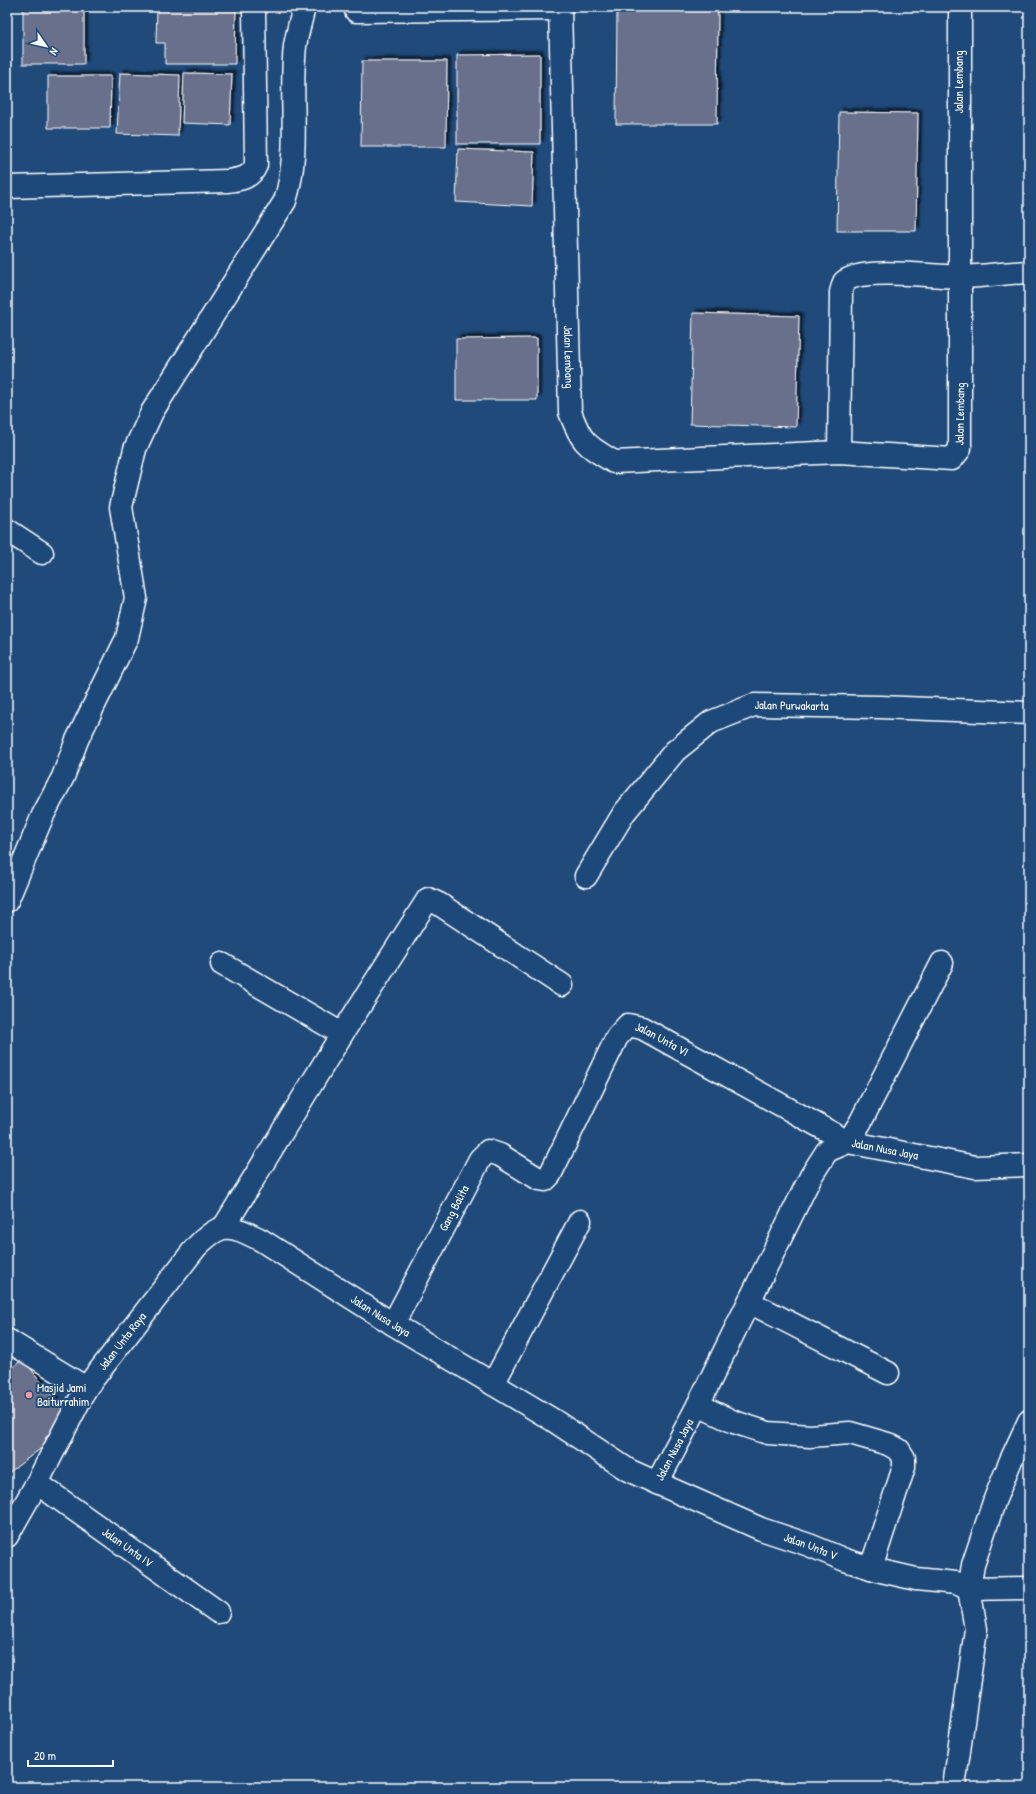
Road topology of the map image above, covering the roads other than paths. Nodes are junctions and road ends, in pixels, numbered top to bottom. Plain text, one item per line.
1 (254, 7) edge
2 (304, 7) edge
3 (960, 7) edge
4 (560, 8) edge
5 (356, 11) dead end
6 (7, 187) edge
7 (1029, 272) edge
8 (961, 277) junction
9 (839, 452) junction
10 (7, 530) edge
11 (42, 553) dead end
12 (1029, 713) edge
13 (586, 876) dead end
14 (7, 902) edge
15 (942, 963) dead end
16 (222, 964) dead end
17 (562, 985) dead end
18 (342, 1034) junction
19 (848, 1142) junction
20 (1029, 1165) edge
21 (545, 1180) joint
22 (580, 1221) dead end
23 (224, 1227) junction
24 (749, 1302) junction
25 (393, 1324) junction
26 (7, 1340) edge
27 (888, 1373) dead end
28 (493, 1384) junction
29 (86, 1388) junction
30 (698, 1405) junction
31 (1029, 1421) edge
32 (37, 1483) junction
33 (657, 1483) junction
34 (8, 1532) edge
35 (871, 1568) junction
36 (1029, 1588) edge
37 (969, 1590) junction
38 (218, 1612) dead end
39 (954, 1787) edge

1 - 6 street
2 - 14 street
3 - 8 street, Jalan Lembang
4 - 5 street
4 - 9 street, Jalan Lembang
7 - 8 street
8 - 9 street
8 - 9 street, Jalan Lembang
10 - 11 street
12 - 13 street, Jalan Purwakarta
15 - 19 street
16 - 18 street
17 - 18 street
18 - 23 street
19 - 20 street, Jalan Nusa Jaya
19 - 21 street, Jalan Unta VI
19 - 24 street, Jalan Nusa Jaya
21 - 25 street, Gang Balita
22 - 28 street
23 - 25 street, Jalan Nusa Jaya
23 - 29 street, Jalan Unta Raya
24 - 27 street
24 - 30 street, Jalan Nusa Jaya
25 - 28 street, Jalan Nusa Jaya
26 - 29 street
28 - 33 street, Jalan Nusa Jaya
29 - 32 street, Jalan Unta Raya
30 - 33 street, Jalan Nusa Jaya
30 - 35 street
31 - 37 street
32 - 34 street, Jalan Unta Raya
32 - 38 street, Jalan Unta IV
33 - 35 street, Jalan Unta V
35 - 37 street, Jalan Unta V
36 - 37 street
37 - 39 street

